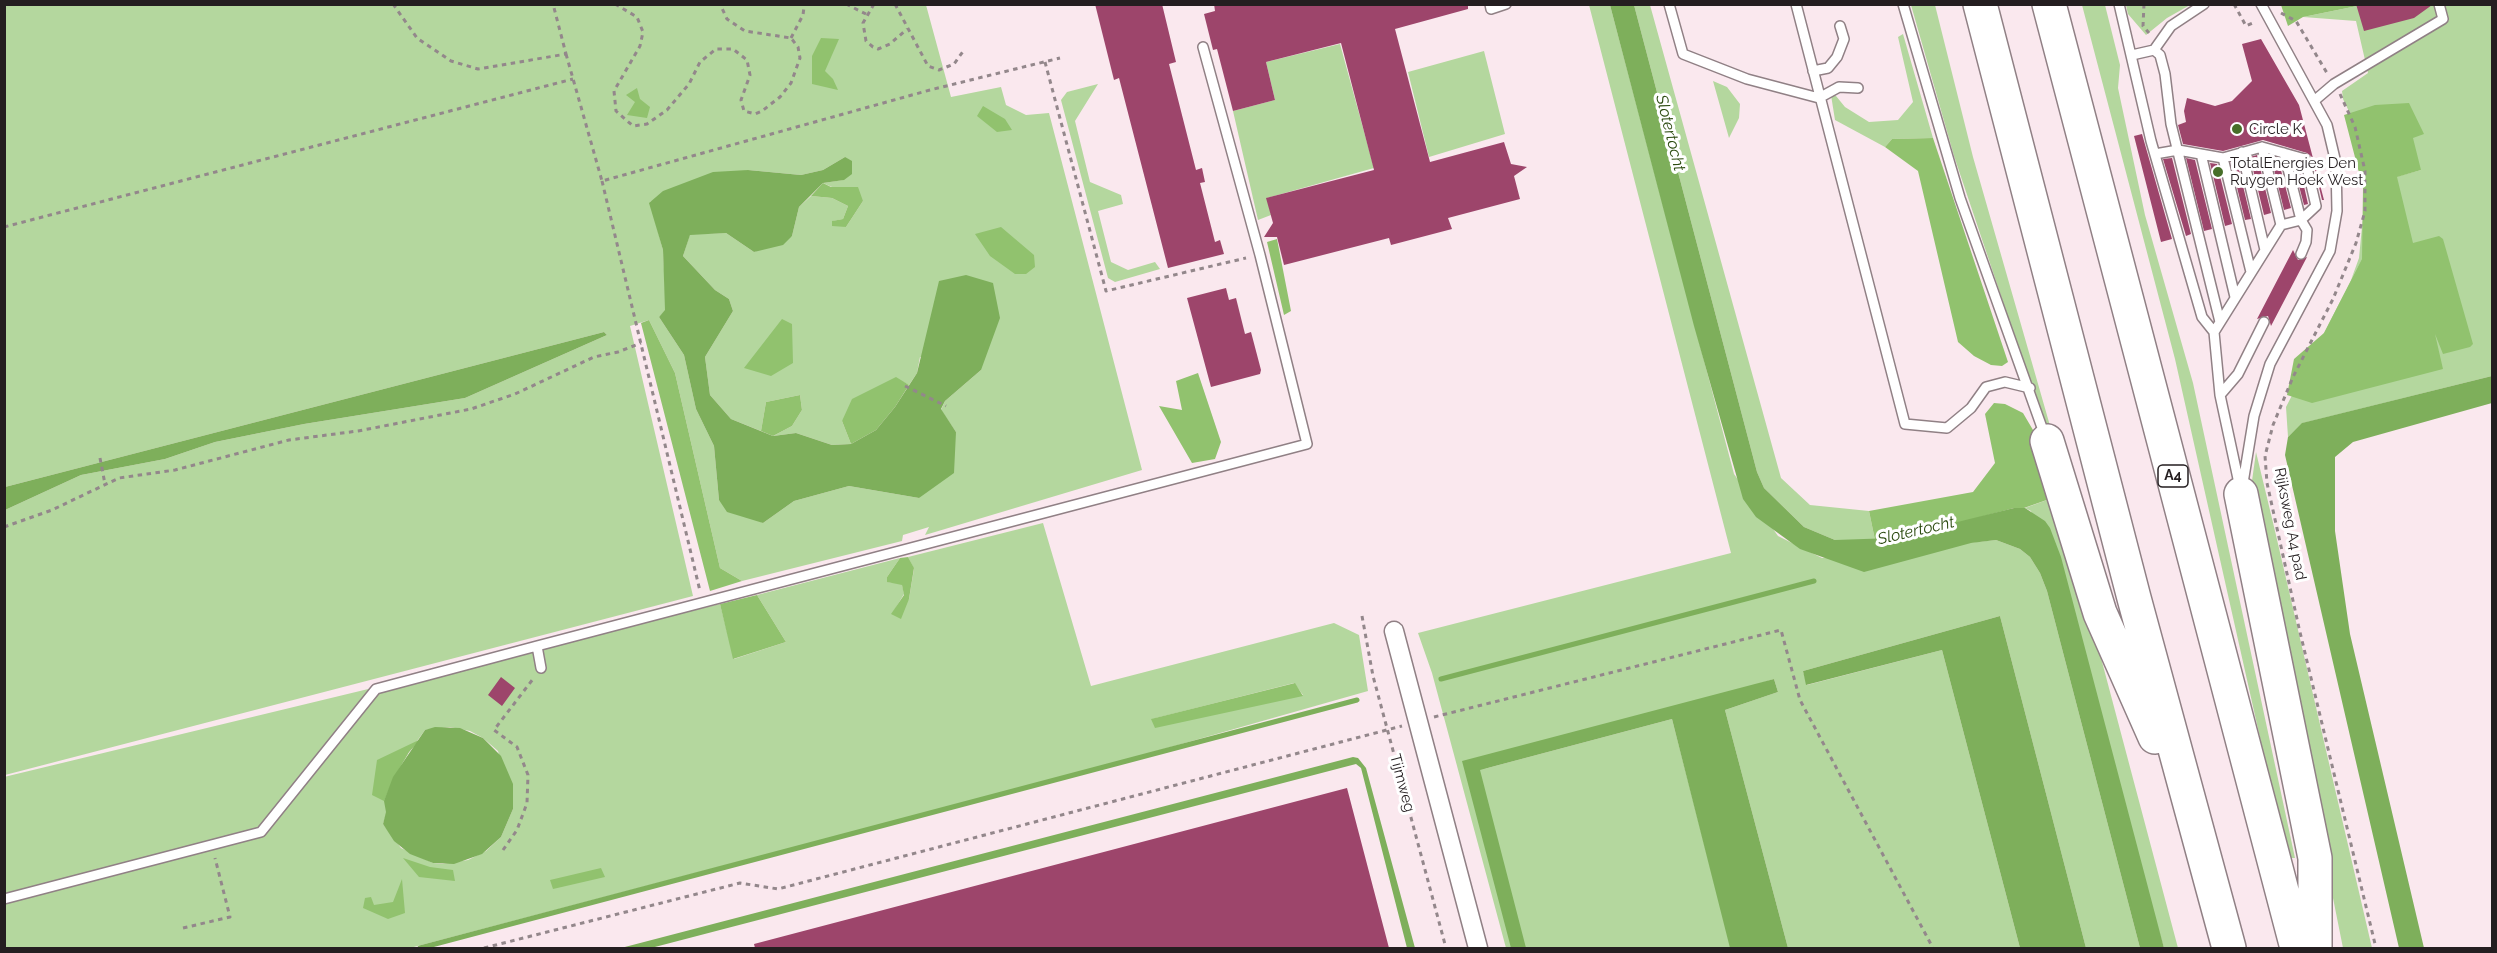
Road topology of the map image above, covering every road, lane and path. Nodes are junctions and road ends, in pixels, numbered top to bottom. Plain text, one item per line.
1 (393, 4) edge
2 (553, 4) edge
3 (615, 4) edge
4 (720, 4) edge
5 (846, 4) edge
6 (874, 4) edge
7 (895, 4) edge
8 (1490, 4) edge
9 (1506, 4) edge
10 (1669, 4) edge
11 (1796, 4) edge
12 (1904, 4) edge
13 (1980, 4) edge
14 (2049, 4) edge
15 (2119, 4) edge
16 (2204, 4) edge
17 (2260, 4) edge
18 (2439, 4) edge
19 (804, 8) dead end
20 (866, 14) junction
21 (1840, 26) dead end
22 (907, 29) junction
23 (791, 38) junction
24 (1203, 47) dead end
25 (963, 50) dead end
26 (2154, 50) junction
27 (566, 54) junction
28 (2132, 55) junction
29 (1060, 58) dead end
30 (1045, 62) junction
31 (1813, 71) junction
32 (573, 79) junction
33 (2334, 84) junction
34 (1858, 88) dead end
35 (1819, 98) junction
36 (2314, 100) junction
37 (2262, 147) junction
38 (2178, 150) junction
39 (2242, 152) junction
40 (2284, 153) junction
41 (2156, 154) junction
42 (2201, 154) junction
43 (2223, 158) junction
44 (602, 181) junction
45 (2301, 220) junction
46 (2281, 225) junction
47 (4, 227) edge
48 (2265, 250) junction
49 (2301, 254) dead end
50 (1260, 255) junction
51 (2251, 272) junction
52 (2235, 297) junction
53 (2220, 322) junction
54 (2264, 322) dead end
55 (2214, 332) junction
56 (641, 343) junction
57 (905, 386) dead end
58 (2030, 388) junction
59 (2220, 395) junction
60 (946, 406) dead end
61 (2047, 441) joint
62 (100, 458) dead end
63 (105, 484) junction
64 (2241, 494) junction
65 (4, 527) edge
66 (703, 603) junction
67 (1362, 616) dead end
68 (1394, 631) dead end
69 (537, 646) junction
70 (541, 668) joint
71 (1418, 722) junction
72 (1387, 729) junction
73 (2201, 843) junction
74 (212, 845) junction
75 (503, 850) dead end
76 (4, 899) edge
77 (183, 928) dead end
78 (484, 948) edge
79 (1446, 948) edge
80 (1478, 948) edge
81 (1933, 948) edge
82 (2229, 948) edge
83 (2297, 948) edge
84 (2315, 948) edge
85 (2376, 948) edge

1 - 27 path
2 - 27 path
3 - 23 path
4 - 23 path
5 - 20 path
6 - 20 path
7 - 22 path
8 - 9 lane
10 - 35 lane
11 - 31 lane
12 - 58 lane
13 - 73 highway
14 - 83 highway, A4
15 - 28 lane
16 - 26 lane
17 - 36 lane
18 - 33 lane
19 - 23 path
20 - 22 path
21 - 31 lane
22 - 25 path
24 - 50 lane
26 - 28 lane
26 - 38 lane
27 - 32 path
28 - 41 lane
29 - 30 path
30 - 44 path
30 - 50 path
31 - 35 lane
32 - 44 path
32 - 47 path
33 - 36 lane
33 - 85 path, Rijksweg A4 pad
34 - 35 lane
35 - 58 lane
36 - 64 lane
37 - 39 lane
37 - 40 lane
37 - 46 lane
38 - 41 lane
38 - 42 lane
38 - 53 lane
39 - 43 lane
39 - 48 lane
40 - 45 lane
40 - 45 lane
41 - 55 lane
42 - 43 lane
42 - 52 lane
43 - 51 lane
44 - 56 path
45 - 46 lane
45 - 49 lane
46 - 48 lane
48 - 51 lane
50 - 66 lane
51 - 52 lane
52 - 53 lane
53 - 55 lane
54 - 59 lane
55 - 59 lane
56 - 63 path
56 - 66 path
57 - 60 path
58 - 61 lane
59 - 64 lane
61 - 73 highway
62 - 63 path
63 - 65 path
64 - 84 highway
66 - 69 lane
67 - 72 path, Tijmweg
68 - 71 street, Tijmweg
69 - 70 lane
69 - 74 lane
70 - 75 path
71 - 72 path
71 - 80 street, Tijmweg
71 - 81 path
72 - 78 path
72 - 79 path, Tijmweg
73 - 82 highway
74 - 76 lane
74 - 77 path

